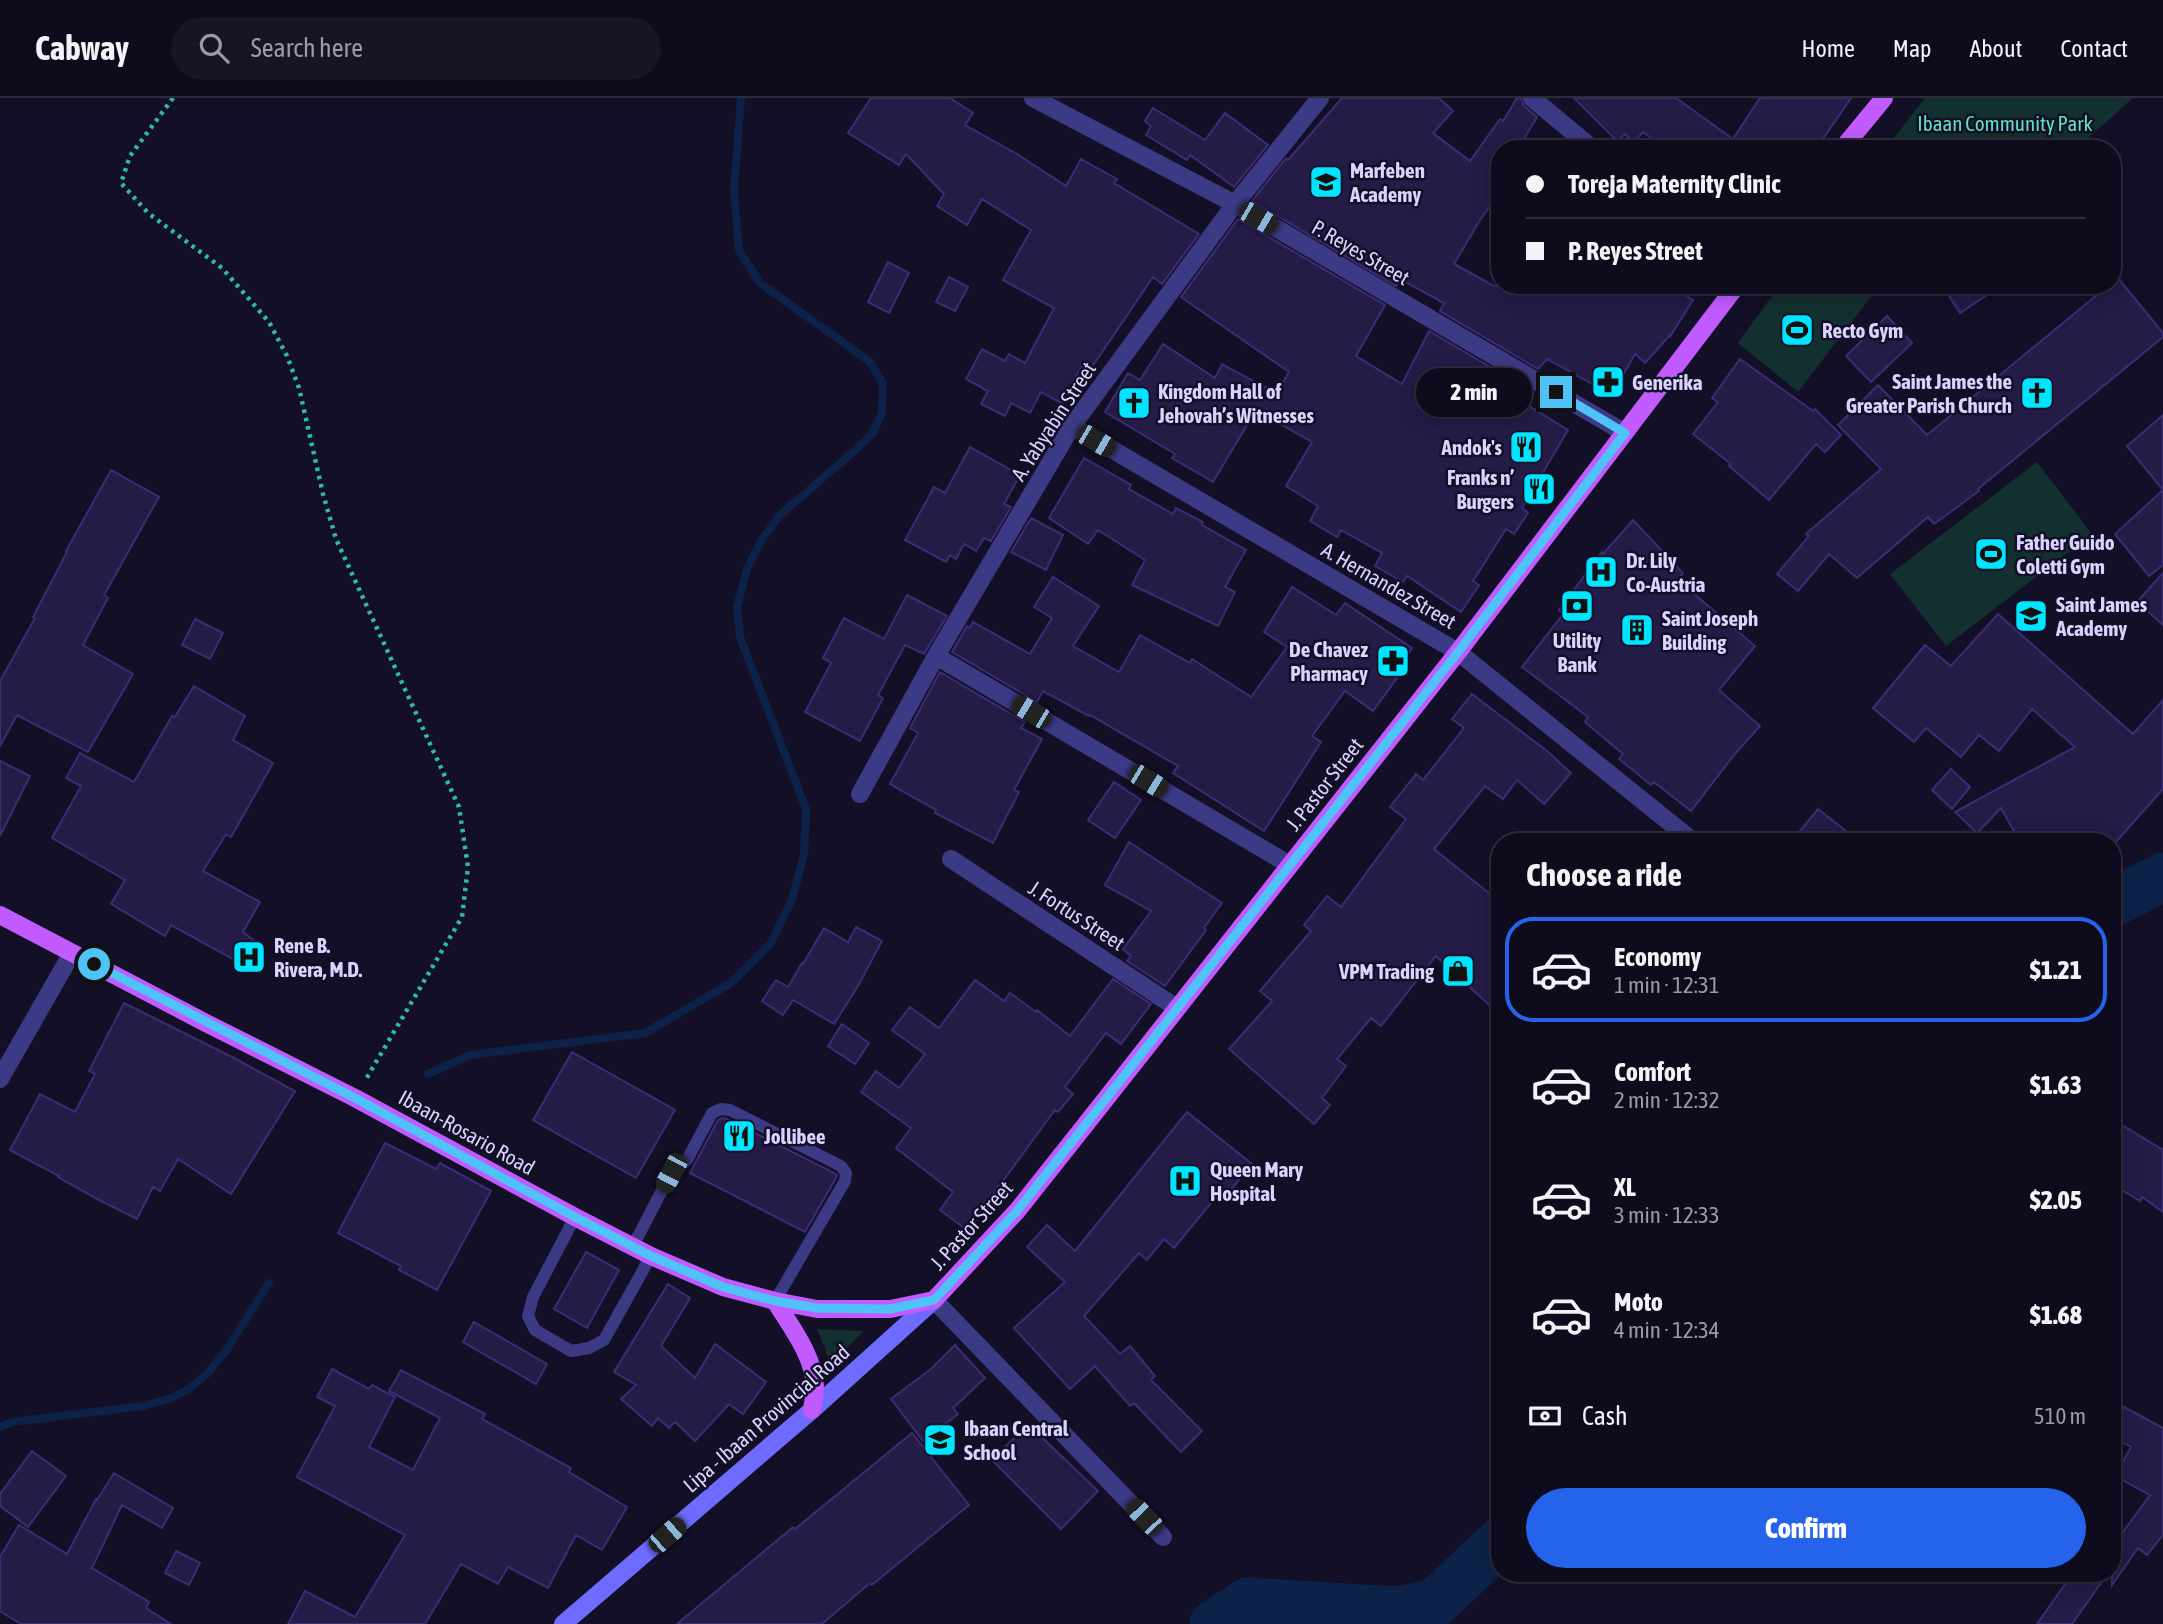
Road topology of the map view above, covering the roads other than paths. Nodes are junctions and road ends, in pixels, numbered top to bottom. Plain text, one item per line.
1 (1034, 98) edge
2 (1320, 98) edge
3 (1532, 98) edge
4 (1884, 98) edge
5 (1582, 140) edge
6 (1849, 140) edge
7 (1235, 204) junction
8 (1730, 294) edge
9 (1072, 426) junction
10 (1625, 433) junction
11 (1458, 652) junction
12 (936, 656) junction
13 (860, 794) dead end
14 (1683, 833) edge
15 (951, 859) dead end
16 (1290, 865) junction
17 (0, 915) edge
18 (72, 953) junction
19 (1177, 1009) junction
20 (0, 1079) edge
21 (575, 1217) junction
22 (632, 1246) junction
23 (651, 1256) junction
24 (934, 1300) junction
25 (775, 1301) junction
26 (812, 1409) junction
27 (1163, 1536) dead end
28 (564, 1624) edge

1 - 7 street, P. Reyes Street
2 - 7 street, A. Yabyabin Street
3 - 5 street
4 - 6 main road
7 - 9 street, A. Yabyabin Street
7 - 10 street, P. Reyes Street
8 - 10 main road, J. Pastor Street
9 - 11 street, A. Hernandez Street
9 - 12 street, A. Yabyabin Street
10 - 11 main road, J. Pastor Street
11 - 14 street, A. Hernandez Street
11 - 16 main road, J. Pastor Street
12 - 13 street, A. Yabyabin Street
12 - 16 street
15 - 19 street, J. Fortus Street
16 - 19 main road, J. Pastor Street
17 - 18 main road, Ibaan-Rosario Road
18 - 20 street
18 - 21 main road, Ibaan-Rosario Road
19 - 24 main road, J. Pastor Street
21 - 22 main road, Ibaan-Rosario Road
21 - 23 lane
22 - 23 main road, Ibaan-Rosario Road
22 - 25 lane
23 - 25 main road, Ibaan-Rosario Road
24 - 25 main road, Ibaan-Rosario Road
24 - 26 main road, Lipa - Ibaan Provincial Road
24 - 27 street
25 - 26 main road
26 - 28 main road, Lipa - Ibaan Provincial Road

